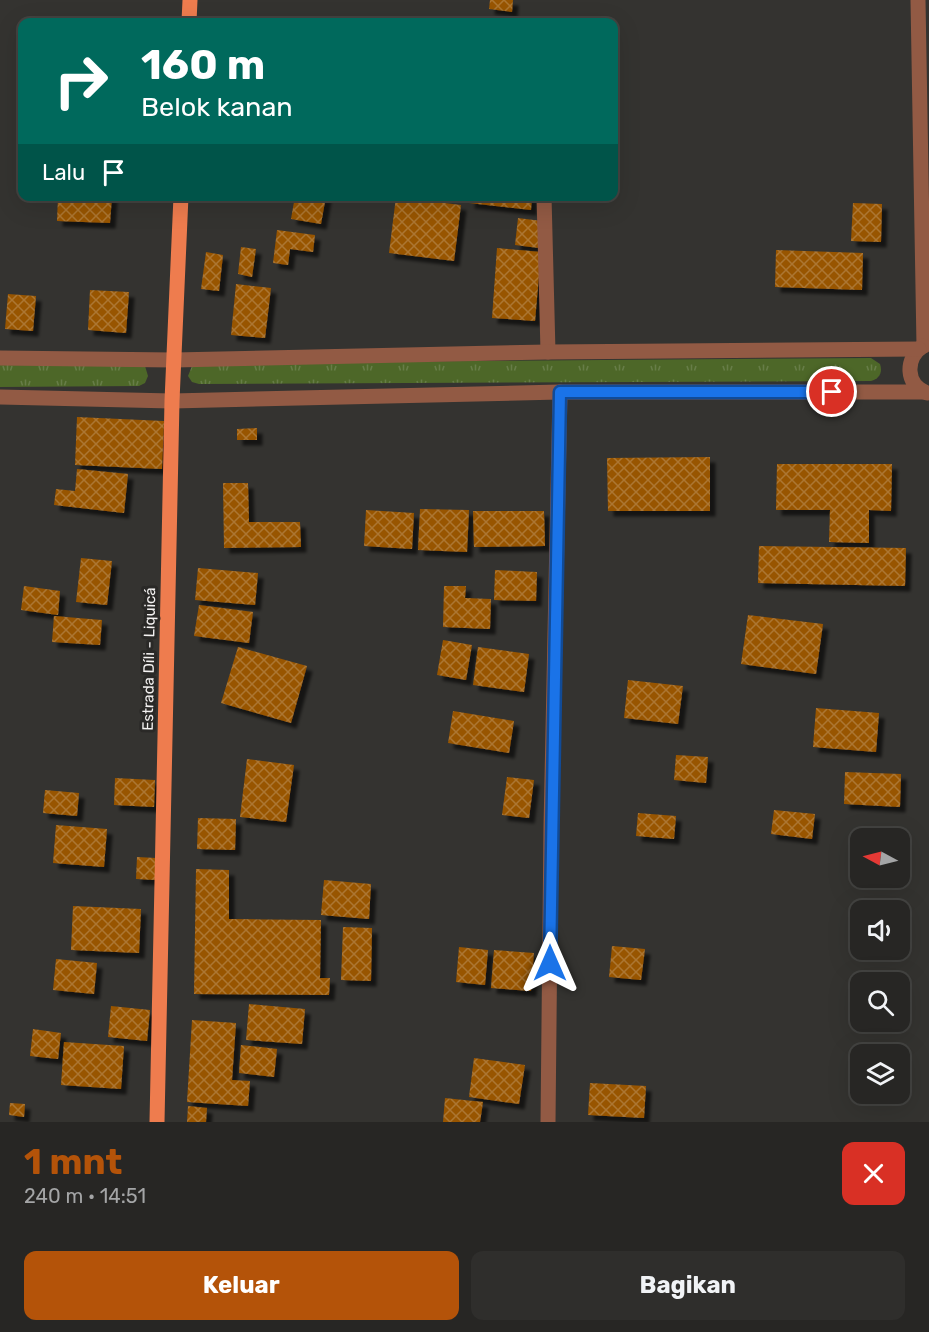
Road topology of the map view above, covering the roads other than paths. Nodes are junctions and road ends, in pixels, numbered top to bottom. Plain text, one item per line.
1 (189, 0) edge
2 (918, 0) edge
3 (189, 18) edge
4 (181, 201) edge
5 (544, 201) edge
6 (924, 346) edge
7 (548, 352) junction
8 (0, 358) edge
9 (174, 360) junction
10 (560, 392) junction
11 (926, 392) edge
12 (0, 398) edge
13 (172, 401) junction
14 (157, 1122) edge
15 (548, 1122) edge

1 - 3 main road
2 - 6 street
4 - 9 main road, Estrada Díli - Liquicá
5 - 7 street
6 - 7 street
6 - 11 street
7 - 9 street
8 - 9 street
9 - 13 main road, Estrada Díli - Liquicá
10 - 11 street
10 - 13 street
10 - 15 street
12 - 13 street
13 - 14 main road, Estrada Díli - Liquicá

